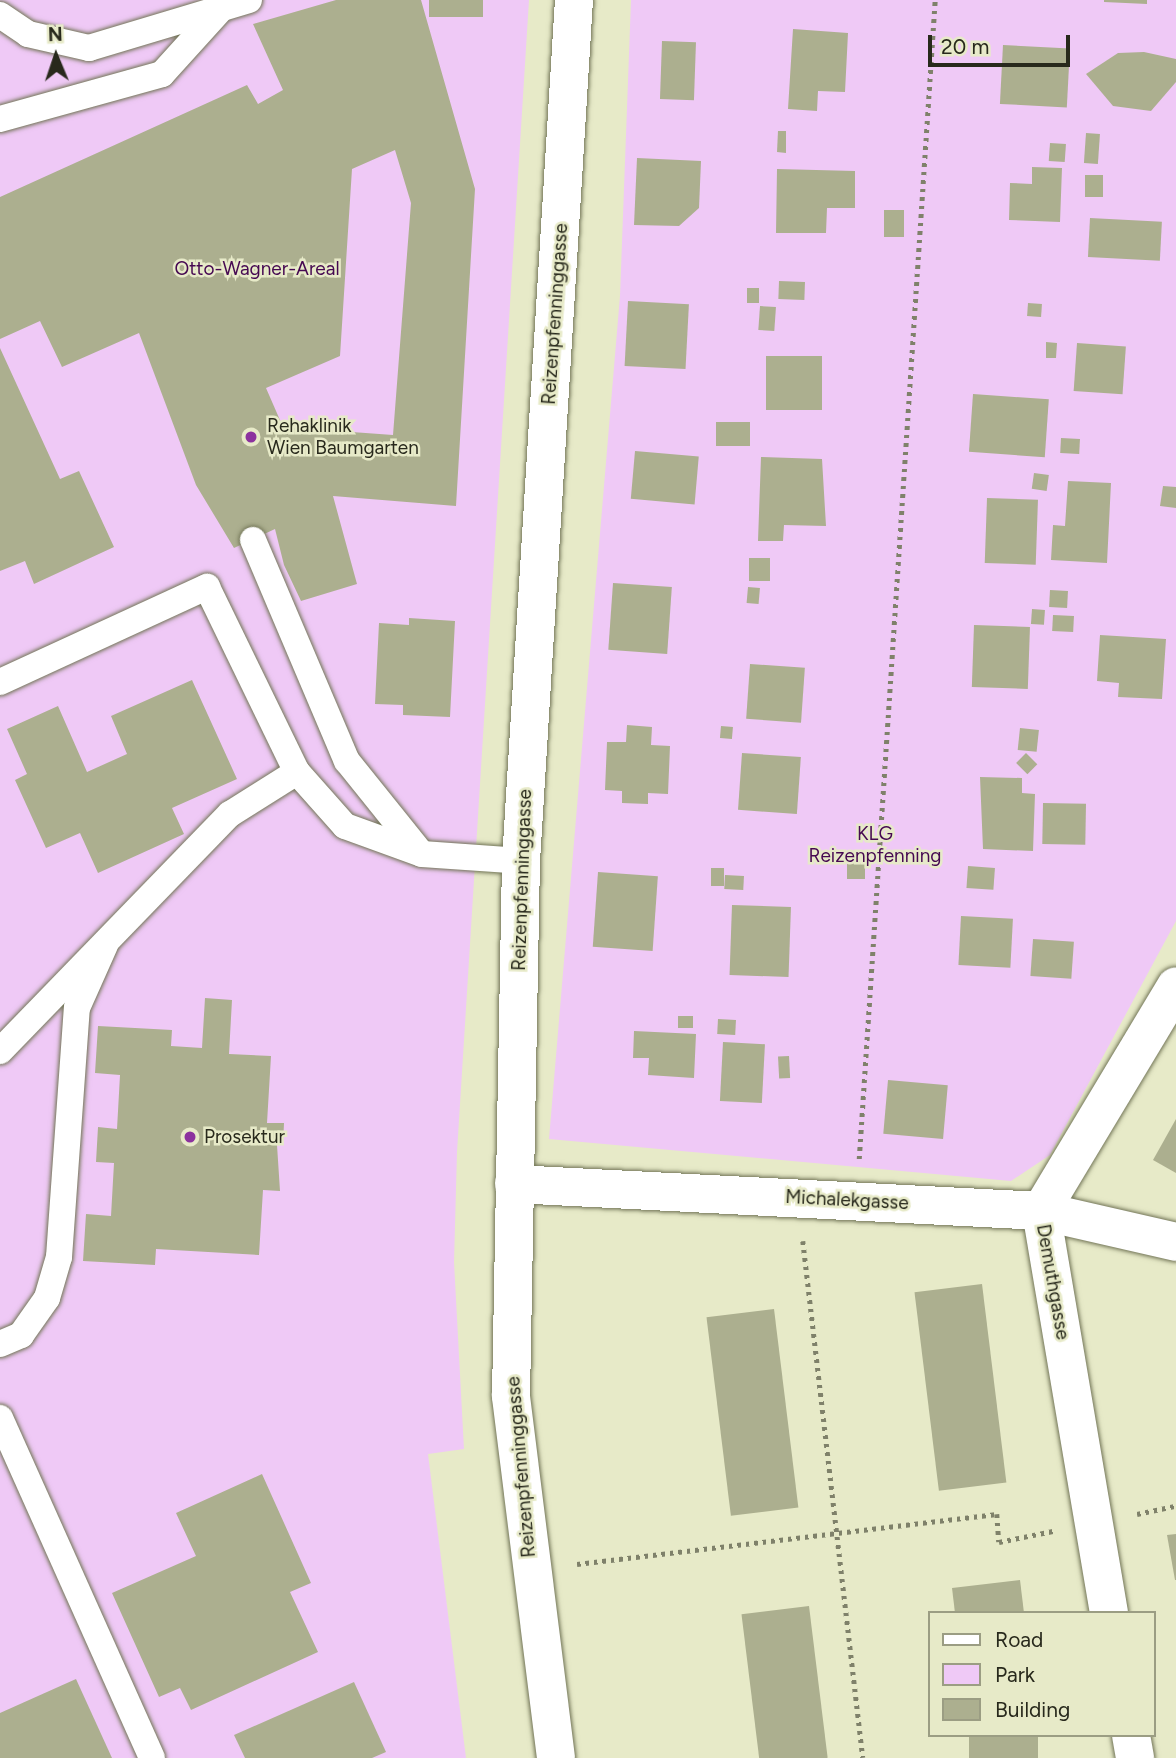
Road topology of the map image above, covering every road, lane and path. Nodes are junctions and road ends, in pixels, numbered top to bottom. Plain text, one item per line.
1 (249, 0) edge
2 (574, 0) edge
3 (935, 0) edge
4 (222, 8) junction
5 (0, 15) edge
6 (0, 119) edge
7 (253, 540) dead end
8 (0, 682) edge
9 (297, 772) junction
10 (422, 855) junction
11 (521, 861) junction
12 (105, 945) junction
13 (1176, 986) edge
14 (0, 1051) edge
15 (514, 1184) junction
16 (798, 1198) junction
17 (857, 1200) junction
18 (1041, 1211) junction
19 (1176, 1242) edge
20 (0, 1344) edge
21 (0, 1419) edge
22 (1093, 1523) junction
23 (839, 1535) junction
24 (531, 1570) junction
25 (1109, 1611) edge
26 (1131, 1737) edge
27 (152, 1758) edge
28 (556, 1758) edge
29 (863, 1758) edge
30 (1135, 1758) edge

1 - 4 lane
2 - 11 street, Reizenpfenninggasse
3 - 17 path
4 - 5 lane
4 - 6 lane
7 - 10 lane
8 - 9 lane
9 - 10 lane
9 - 12 lane
10 - 11 lane
11 - 15 street, Reizenpfenninggasse
12 - 14 lane
12 - 20 lane
13 - 18 street, Demuthgasse
15 - 16 street, Michalekgasse
15 - 24 street, Reizenpfenninggasse
16 - 17 street, Michalekgasse
16 - 23 path
17 - 18 street, Michalekgasse
18 - 19 street, Michalekgasse
18 - 22 street, Demuthgasse
21 - 27 lane
22 - 23 path
22 - 25 street, Demuthgasse
23 - 24 path
23 - 29 path
24 - 28 street, Reizenpfenninggasse
26 - 30 street

